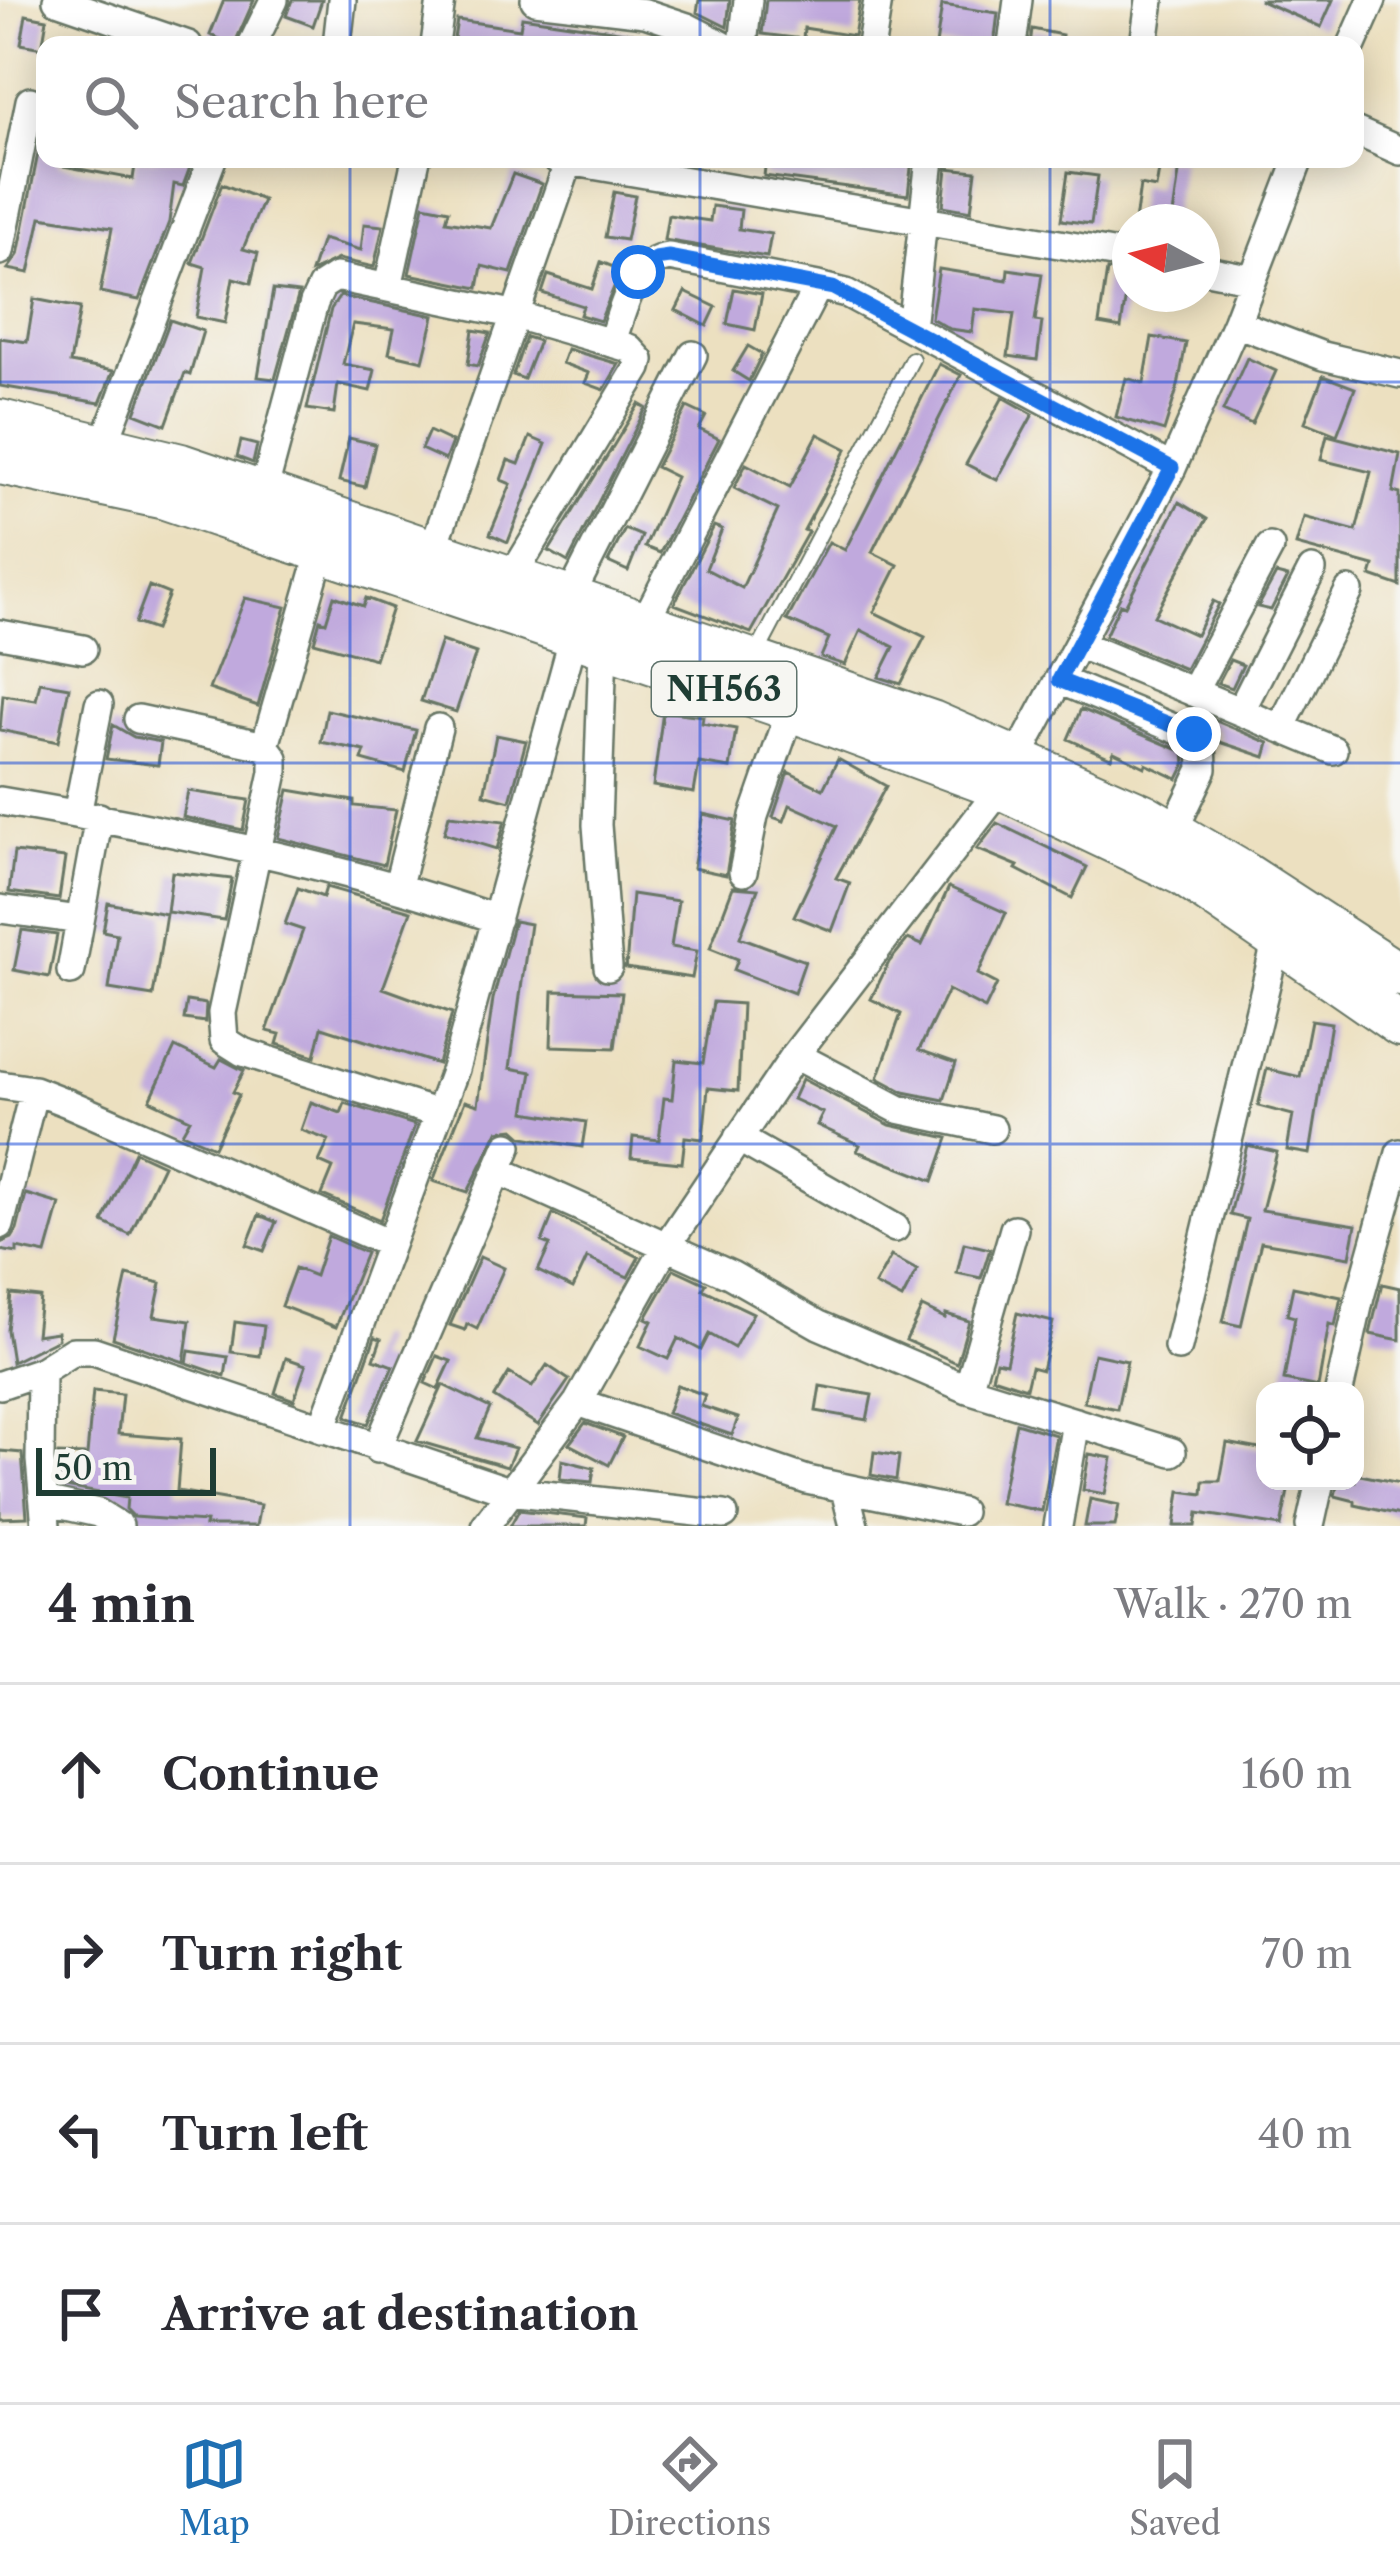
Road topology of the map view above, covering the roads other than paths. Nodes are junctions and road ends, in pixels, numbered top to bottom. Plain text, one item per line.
1 (57, 0) edge
2 (274, 0) edge
3 (342, 0) edge
4 (441, 0) edge
5 (536, 0) edge
6 (748, 0) edge
7 (878, 0) edge
8 (1018, 0) edge
9 (1150, 0) edge
10 (1372, 0) edge
11 (162, 36) edge
12 (256, 36) edge
13 (338, 36) edge
14 (436, 36) edge
15 (704, 36) edge
16 (744, 36) edge
17 (872, 36) edge
18 (1013, 36) edge
19 (1145, 36) edge
20 (1356, 36) edge
21 (31, 101) dead end
22 (1364, 135) edge
23 (1400, 152) edge
24 (209, 168) edge
25 (414, 168) edge
26 (560, 168) edge
27 (612, 168) edge
28 (930, 168) edge
29 (1296, 168) edge
30 (926, 219) junction
31 (0, 251) edge
32 (1112, 253) edge
33 (1220, 273) edge
34 (1253, 279) junction
35 (388, 286) junction
36 (818, 286) junction
37 (512, 314) junction
38 (1235, 322) junction
39 (911, 328) junction
40 (611, 343) junction
41 (693, 355) dead end
42 (912, 359) dead end
43 (1400, 374) edge
44 (0, 421) edge
45 (104, 444) junction
46 (0, 463) edge
47 (1172, 468) junction
48 (263, 493) junction
49 (1270, 547) dead end
50 (433, 549) junction
51 (320, 551) junction
52 (1312, 570) dead end
53 (512, 577) junction
54 (1348, 591) dead end
55 (645, 621) junction
56 (582, 627) junction
57 (0, 634) edge
58 (1078, 644) junction
59 (83, 649) dead end
60 (754, 659) junction
61 (1059, 680) junction
62 (1193, 692) junction
63 (99, 704) dead end
64 (791, 710) junction
65 (1241, 710) junction
66 (138, 719) dead end
67 (1282, 727) junction
68 (438, 728) dead end
69 (265, 746) junction
70 (1333, 750) dead end
71 (1008, 774) junction
72 (0, 801) edge
73 (88, 815) junction
74 (1173, 832) junction
75 (255, 854) junction
76 (743, 872) dead end
77 (398, 885) junction
78 (0, 909) edge
79 (497, 919) junction
80 (80, 920) junction
81 (1277, 939) junction
82 (608, 967) dead end
83 (71, 971) dead end
84 (1400, 975) edge
85 (1400, 1024) edge
86 (795, 1055) junction
87 (0, 1085) edge
88 (34, 1090) junction
89 (436, 1113) junction
90 (992, 1129) dead end
91 (738, 1138) junction
92 (1400, 1153) edge
93 (0, 1226) edge
94 (895, 1228) dead end
95 (1014, 1229) dead end
96 (390, 1244) junction
97 (665, 1248) junction
98 (1178, 1347) dead end
99 (41, 1371) junction
100 (1342, 1382) edge
101 (0, 1385) edge
102 (968, 1389) junction
103 (578, 1402) junction
104 (1076, 1422) junction
105 (322, 1429) junction
106 (376, 1449) junction
107 (1172, 1452) dead end
108 (845, 1490) junction
109 (1317, 1490) edge
110 (509, 1491) junction
111 (961, 1512) dead end
112 (45, 1514) edge
113 (724, 1516) dead end
114 (119, 1526) edge
115 (485, 1526) edge
116 (854, 1526) edge
117 (1058, 1526) edge
118 (1310, 1526) edge

1 - 11 street
2 - 12 street
3 - 13 street
4 - 14 street
5 - 15 street
6 - 16 street
7 - 17 street
8 - 18 street
9 - 19 street
10 - 20 street
21 - 31 street
22 - 23 street
24 - 45 street
25 - 35 street
26 - 37 street
27 - 30 street
28 - 30 street
29 - 34 street
30 - 32 street
30 - 39 street
33 - 34 street
34 - 38 street
35 - 37 street
35 - 48 street
36 - 39 street
36 - 40 street
36 - 55 street
37 - 40 street
37 - 50 street
38 - 43 street
38 - 47 street
39 - 47 street
40 - 53 street
41 - 56 street
42 - 60 lane
44 - 45 highway, NH563
45 - 48 highway, NH563
46 - 51 highway, NH563
47 - 58 street
48 - 50 highway, NH563
49 - 62 street
50 - 53 highway, NH563
51 - 56 highway, NH563
51 - 69 street
52 - 65 street
53 - 56 highway, NH563
54 - 67 street
55 - 56 highway, NH563
55 - 60 highway, NH563
56 - 64 highway, NH563
56 - 79 street
56 - 82 street
57 - 59 street
58 - 61 street
58 - 62 street
60 - 71 highway, NH563
61 - 71 street
61 - 74 street
62 - 65 street
63 - 73 street
64 - 71 highway, NH563
64 - 76 street
65 - 67 street
66 - 69 street
67 - 70 street
68 - 77 street
69 - 75 street
71 - 74 highway, NH563
71 - 81 highway, NH563
71 - 86 street
72 - 73 street
73 - 75 street
73 - 80 street
74 - 84 highway, NH563
75 - 77 street
75 - 89 street
77 - 79 street
78 - 80 street
79 - 89 street
80 - 83 street
81 - 85 highway, NH563
81 - 98 street
86 - 90 street
86 - 91 street
87 - 88 street
88 - 93 street
88 - 96 street
89 - 96 street
91 - 94 street
91 - 97 street
92 - 100 street
95 - 102 street
96 - 105 street
97 - 102 street
97 - 103 street
97 - 106 street
99 - 101 street
99 - 105 street
99 - 112 street
102 - 104 street
103 - 108 street
103 - 110 street
104 - 107 street
104 - 117 street
105 - 106 street
106 - 110 street
108 - 111 street
108 - 116 street
109 - 118 street
110 - 113 street
110 - 115 street
112 - 114 street

